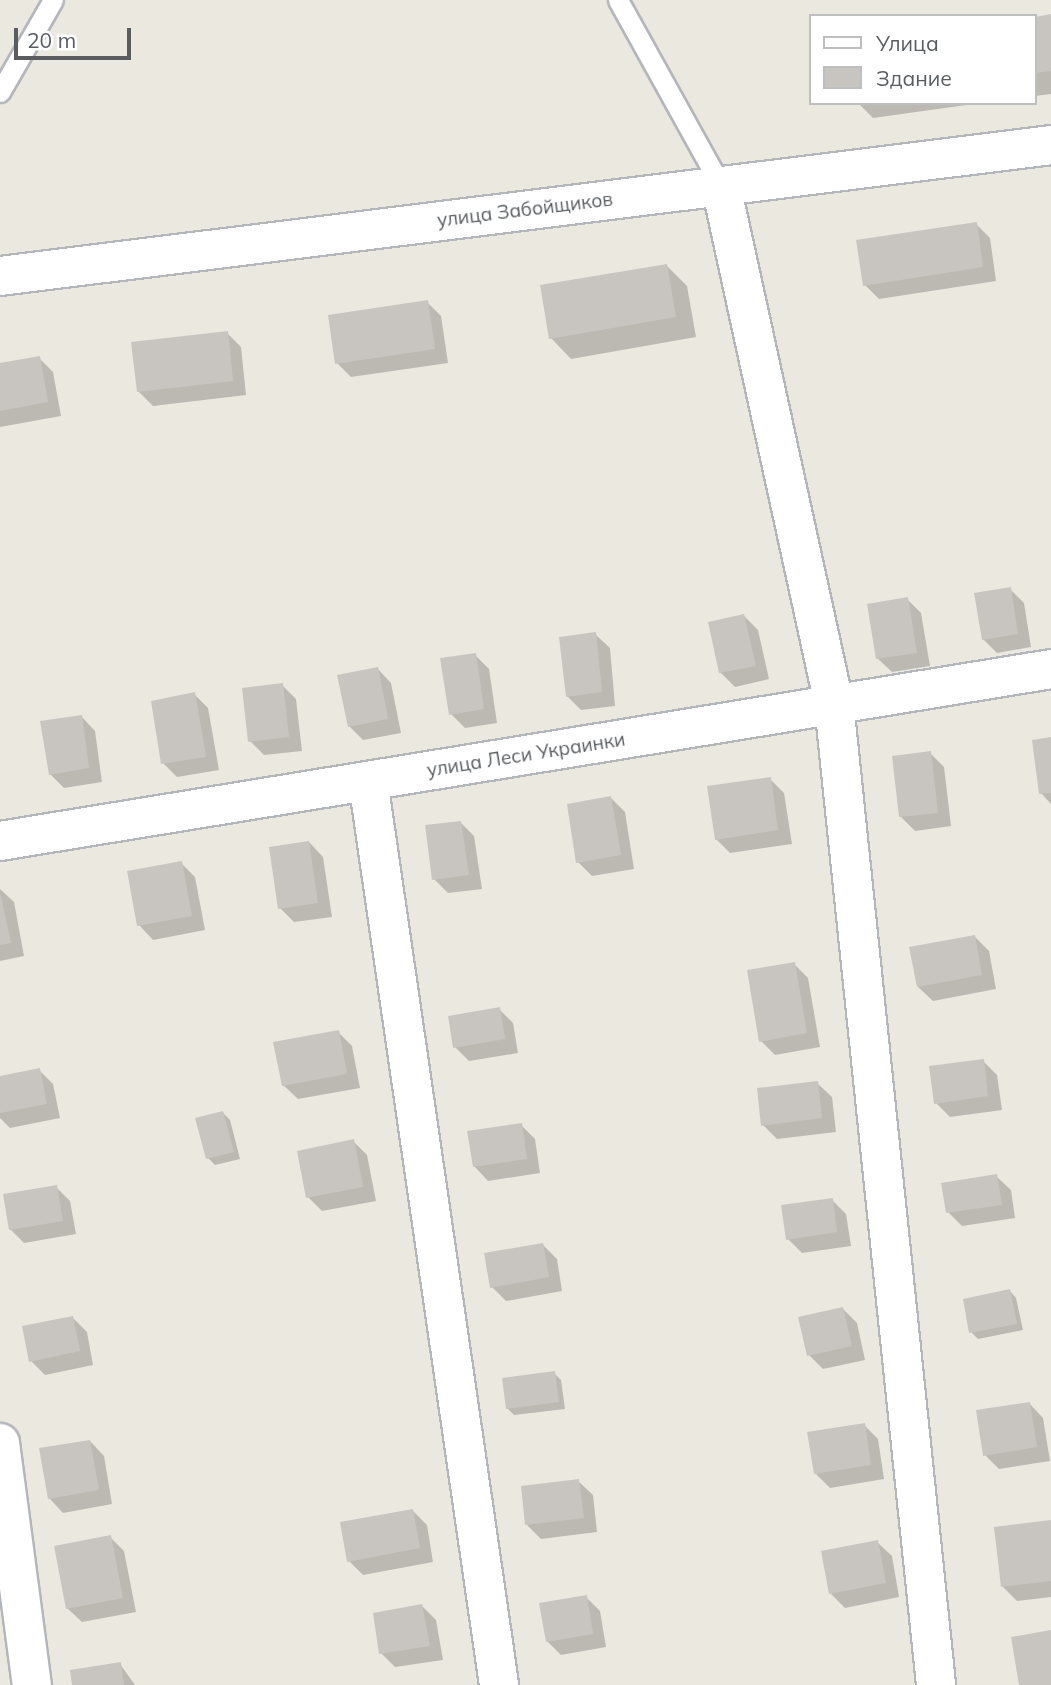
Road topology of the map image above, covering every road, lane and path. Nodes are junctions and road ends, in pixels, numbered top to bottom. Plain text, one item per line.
1 (52, 0) edge
2 (618, 0) edge
3 (0, 92) edge
4 (1051, 145) edge
5 (721, 186) junction
6 (0, 276) edge
7 (1051, 669) edge
8 (834, 704) junction
9 (368, 781) junction
10 (0, 841) edge
11 (0, 1443) edge
12 (32, 1685) edge
13 (499, 1685) edge
14 (936, 1685) edge

1 - 3 lane
2 - 5 lane
4 - 5 street, улица Забойщиков
5 - 6 street, улица Забойщиков
5 - 8 street
7 - 8 street, улица Леси Украинки
8 - 9 street, улица Леси Украинки
8 - 14 street
9 - 10 street, улица Леси Украинки
9 - 13 street
11 - 12 street

